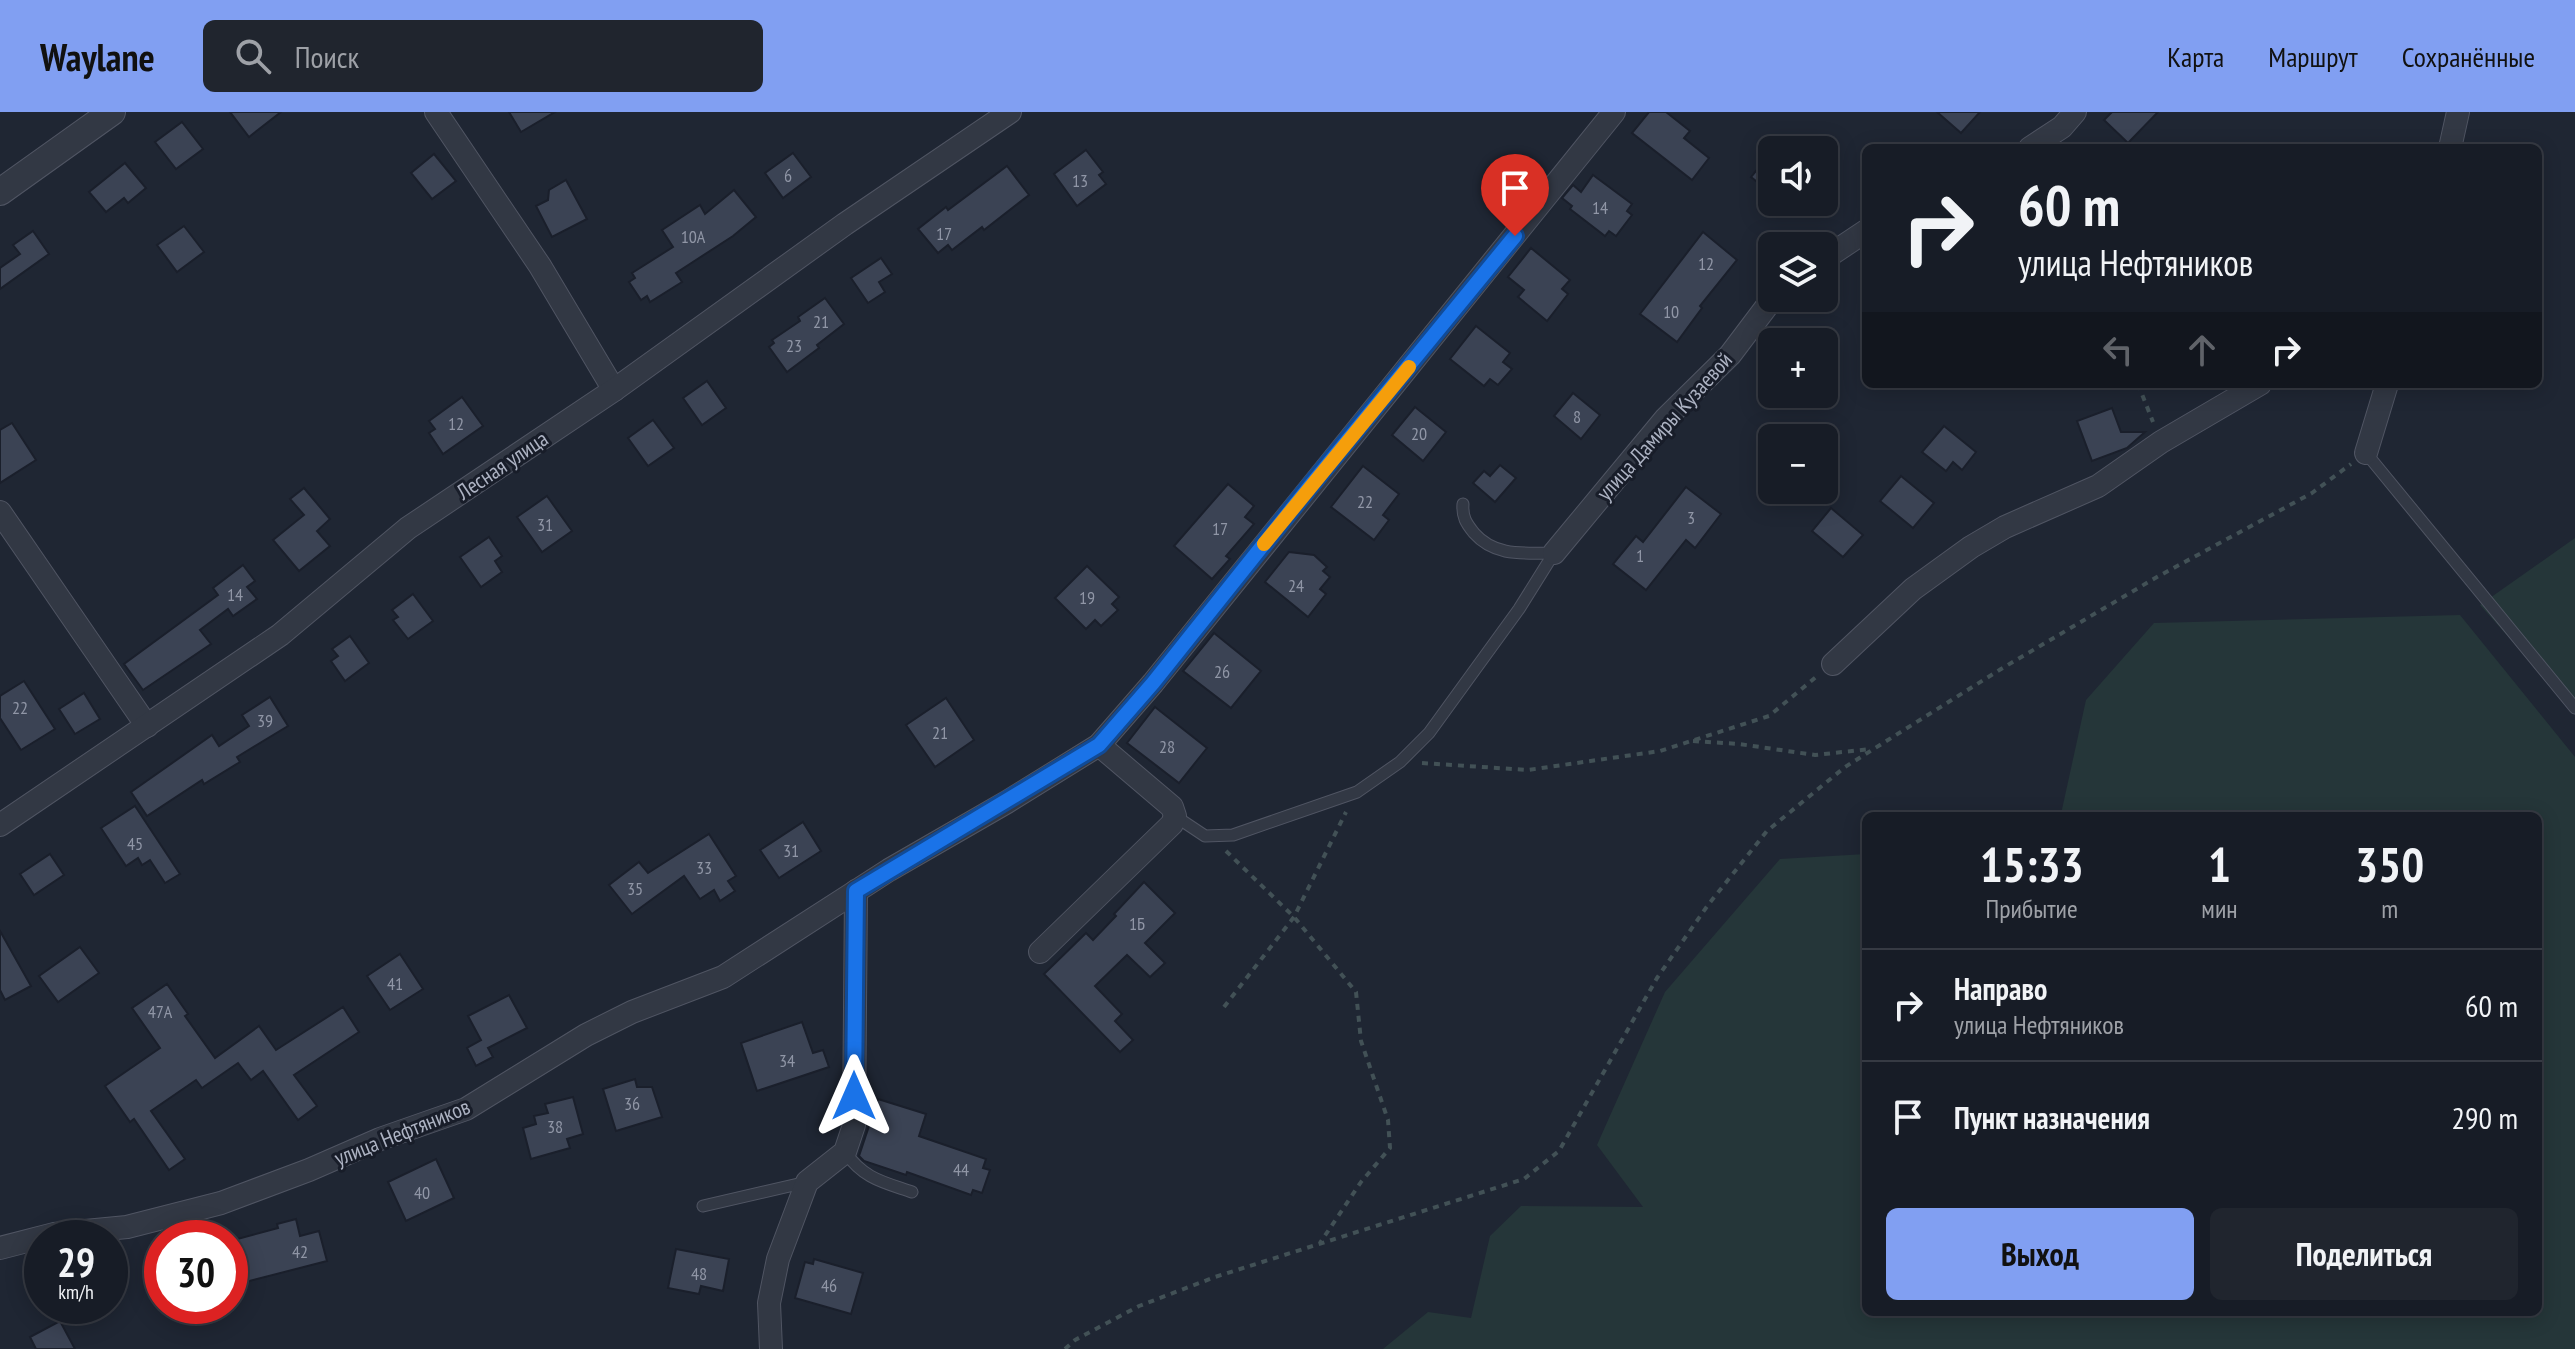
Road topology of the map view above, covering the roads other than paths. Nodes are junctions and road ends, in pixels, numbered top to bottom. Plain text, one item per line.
1 (112, 112) edge
2 (436, 112) edge
3 (1010, 112) edge
4 (1614, 112) edge
5 (2075, 112) edge
6 (2458, 112) edge
7 (979, 120) edge
8 (2036, 144) edge
9 (2451, 144) edge
10 (0, 192) edge
11 (1862, 234) edge
12 (1838, 250) edge
13 (1762, 312) edge
14 (2253, 388) edge
15 (2386, 388) edge
16 (614, 390) junction
17 (2366, 453) joint
18 (1463, 504) dead end
19 (0, 512) edge
20 (1554, 553) junction
21 (1833, 664) road end
22 (2575, 708) edge
23 (147, 726) junction
24 (1099, 745) junction
25 (1175, 816) junction
26 (0, 825) edge
27 (856, 891) junction
28 (1040, 952) dead end
29 (845, 1152) junction
30 (807, 1182) junction
31 (912, 1192) dead end
32 (703, 1206) dead end
33 (0, 1248) edge
34 (771, 1349) edge

1 - 10 street
2 - 16 street
3 - 7 street, Лесная улица
4 - 24 street, улица Нефтяников
5 - 8 street
6 - 9 street
7 - 16 street, Лесная улица
11 - 12 street
13 - 20 street, улица Дамиры Кузаевой
14 - 21 street
15 - 17 street
16 - 23 street, Лесная улица
17 - 22 lane
18 - 20 lane
19 - 23 street
20 - 25 lane
23 - 26 street, Лесная улица
24 - 25 street
24 - 27 street, улица Нефтяников
25 - 28 street
27 - 29 street
27 - 33 street, улица Нефтяников
29 - 30 street
29 - 31 lane
30 - 32 lane
30 - 34 street

